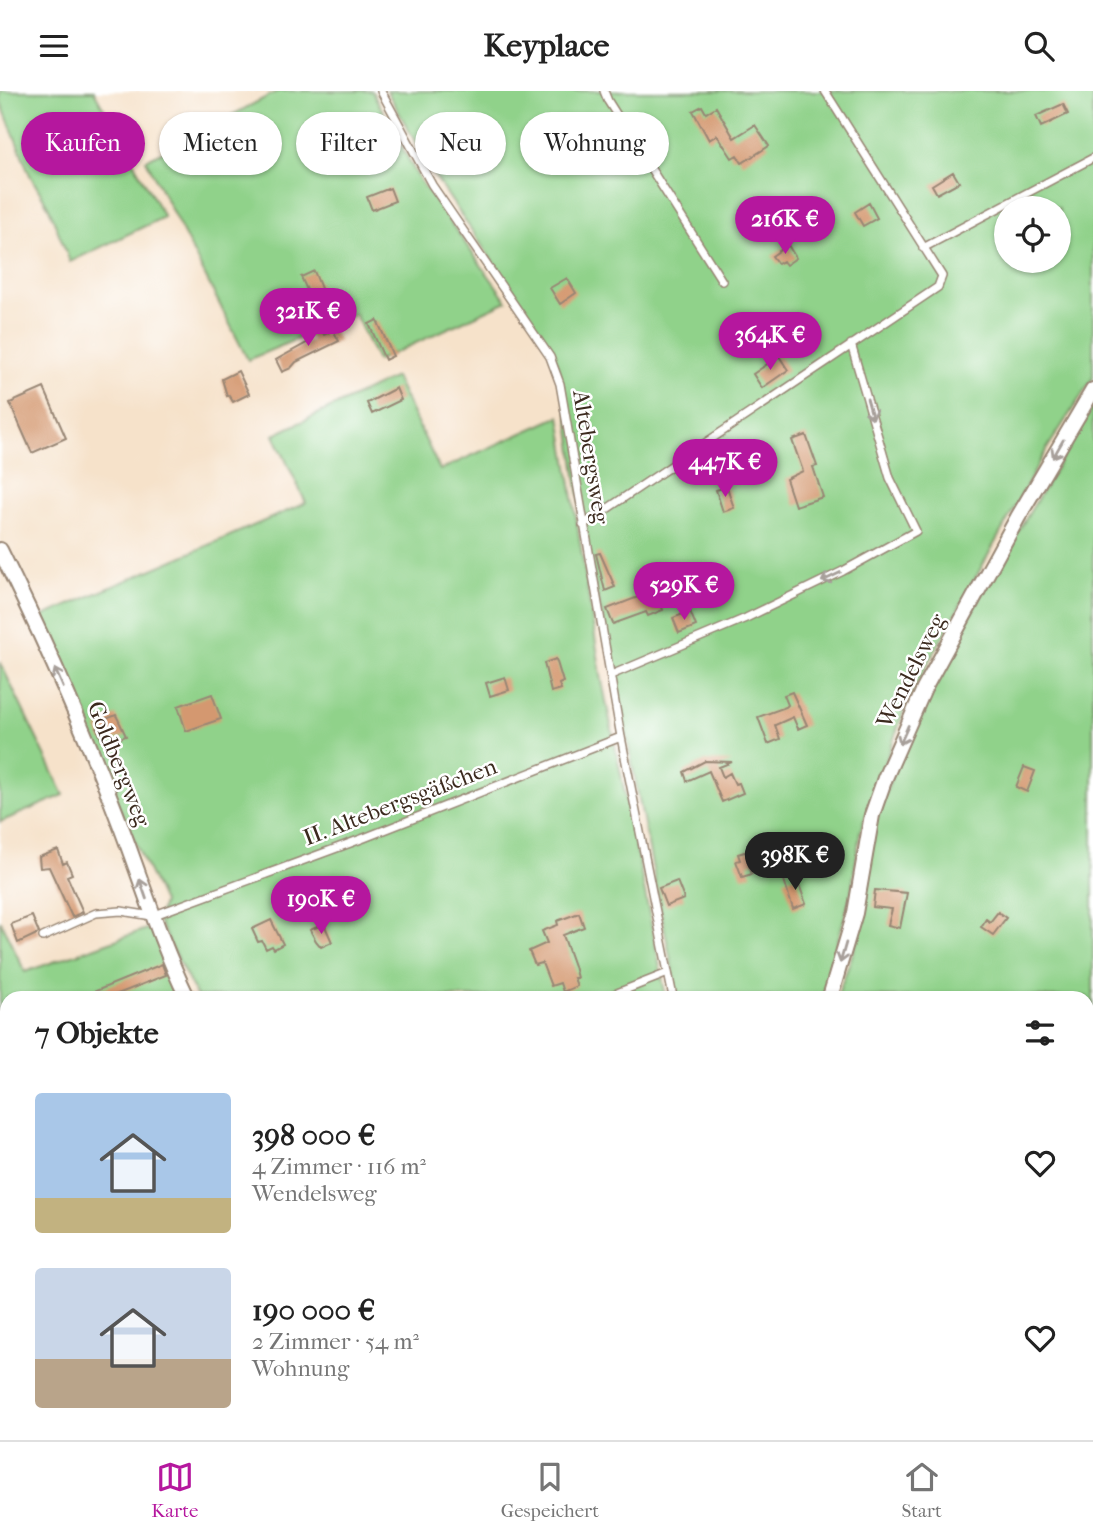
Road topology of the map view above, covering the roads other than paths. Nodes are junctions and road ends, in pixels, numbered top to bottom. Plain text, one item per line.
1 (381, 91) edge
2 (604, 91) edge
3 (825, 91) edge
4 (1093, 158) edge
5 (923, 248) junction
6 (722, 281) dead end
7 (851, 344) junction
8 (1093, 390) edge
9 (583, 525) junction
10 (0, 550) edge
11 (611, 675) junction
12 (621, 737) junction
13 (152, 916) junction
14 (43, 937) dead end
15 (668, 973) junction
16 (184, 991) edge
17 (622, 991) edge
18 (672, 991) edge
19 (832, 991) edge

1 - 9 lane, Altebergsweg
2 - 6 lane
3 - 5 lane
4 - 5 lane
5 - 7 lane
7 - 9 lane
7 -> 11 lane
8 -> 19 street, Wendelsweg
9 - 11 lane, Altebergsweg
13 -> 10 street, Goldbergweg
11 - 12 lane, Altebergsweg
12 - 13 lane, II. Altebergsgäßchen
12 - 15 lane, Altebergsweg
13 - 14 lane
13 - 16 street, Goldbergweg
15 - 17 lane
15 - 18 lane, Altebergsweg

